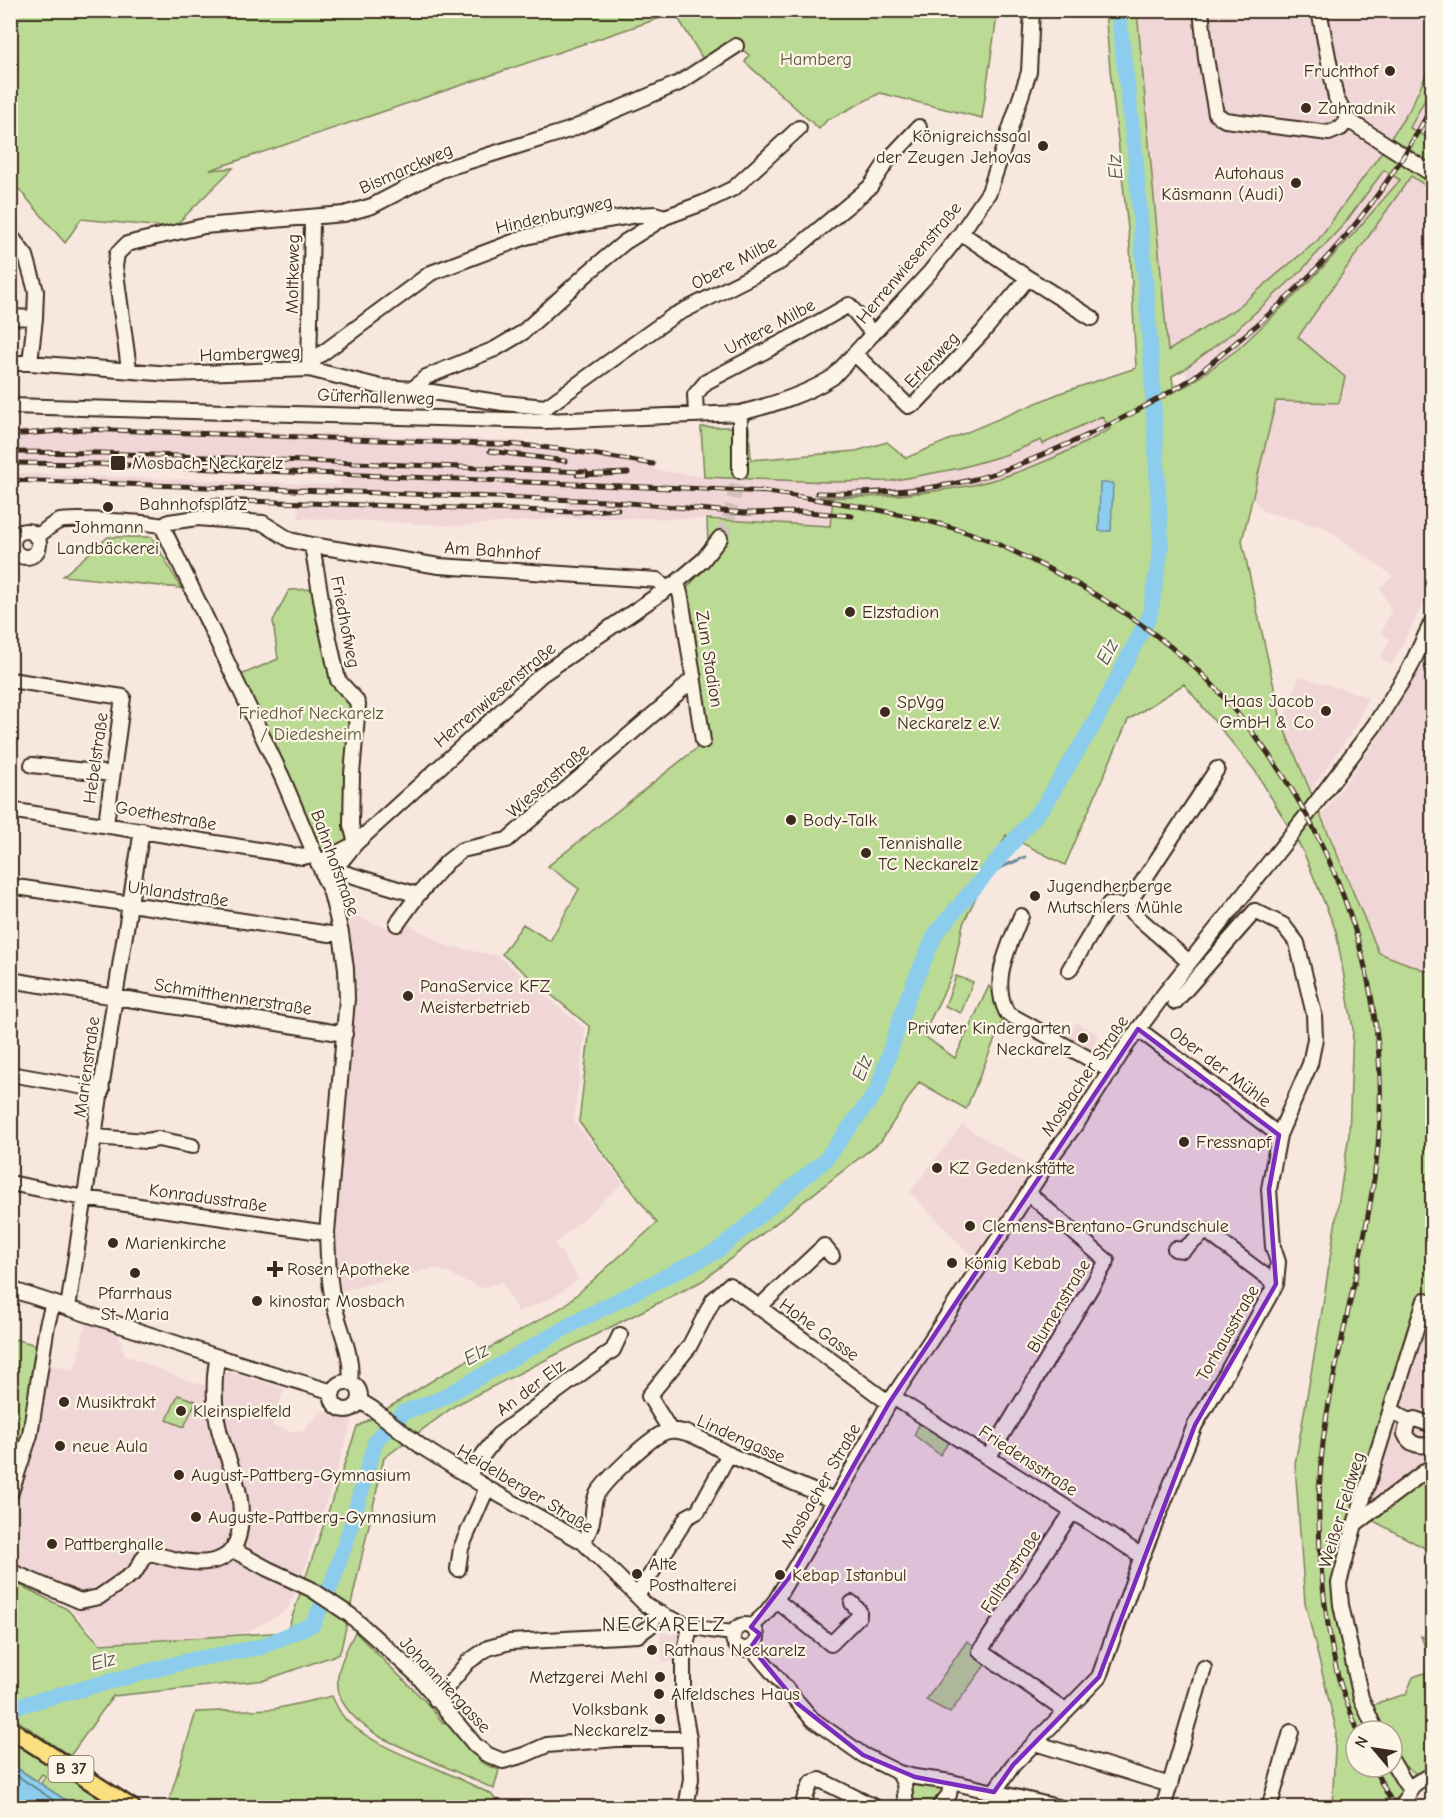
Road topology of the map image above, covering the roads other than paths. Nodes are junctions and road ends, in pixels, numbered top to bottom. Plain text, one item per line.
1 (1032, 10) edge
2 (1201, 10) edge
3 (1319, 10) edge
4 (736, 46) dead end
5 (1348, 120) junction
6 (920, 127) dead end
7 (799, 128) dead end
8 (1432, 174) edge
9 (311, 217) junction
10 (665, 218) junction
11 (961, 233) junction
12 (10, 236) edge
13 (1028, 278) junction
14 (10, 316) edge
15 (35, 318) junction
16 (1092, 318) dead end
17 (873, 334) junction
18 (855, 354) junction
19 (10, 363) edge
20 (30, 363) junction
21 (129, 369) junction
22 (309, 369) junction
23 (413, 389) junction
24 (10, 405) edge
25 (740, 413) junction
26 (546, 414) junction
27 (696, 414) junction
28 (740, 471) tunnel mouth
29 (162, 526) junction
30 (720, 538) tunnel mouth
31 (312, 545) junction
32 (13, 553) edge
33 (671, 586) junction
34 (1432, 622) edge
35 (694, 677) junction
36 (10, 680) edge
37 (703, 741) dead end
38 (32, 765) dead end
39 (1217, 769) dead end
40 (112, 774) junction
41 (10, 810) edge
42 (106, 824) junction
43 (142, 830) junction
44 (356, 843) junction
45 (316, 859) junction
46 (329, 874) junction
47 (10, 886) edge
48 (422, 891) junction
49 (129, 905) junction
50 (1126, 907) junction
51 (1021, 916) dead end
52 (397, 924) dead end
53 (341, 933) junction
54 (1189, 962) junction
55 (1069, 970) dead end
56 (10, 981) edge
57 (115, 997) junction
58 (1175, 1002) dead end
59 (1138, 1029) junction
60 (345, 1034) junction
61 (1111, 1071) junction
62 (10, 1074) edge
63 (102, 1090) junction
64 (1279, 1135) junction
65 (95, 1137) junction
66 (192, 1146) dead end
67 (10, 1183) edge
68 (1028, 1193) junction
69 (84, 1198) junction
70 (327, 1233) junction
71 (1175, 1249) dead end
72 (832, 1256) dead end
73 (1276, 1284) junction
74 (10, 1288) edge
75 (1425, 1300) dead end
76 (53, 1303) junction
77 (68, 1308) junction
78 (758, 1308) junction
79 (620, 1335) dead end
80 (219, 1357) junction
81 (350, 1382) junction
82 (333, 1392) junction
83 (891, 1400) junction
84 (360, 1401) junction
85 (1392, 1410) junction
86 (1408, 1421) junction
87 (1432, 1425) edge
88 (670, 1430) junction
89 (1432, 1444) edge
90 (729, 1454) junction
91 (988, 1458) junction
92 (1432, 1466) edge
93 (467, 1476) junction
94 (487, 1488) junction
95 (10, 1496) edge
96 (834, 1500) junction
97 (1072, 1512) junction
98 (1355, 1524) junction
99 (583, 1542) junction
100 (233, 1550) junction
101 (1142, 1556) junction
102 (458, 1569) dead end
103 (10, 1571) edge
104 (637, 1596) junction
105 (776, 1600) junction
106 (852, 1603) dead end
107 (657, 1613) junction
108 (690, 1626) junction
109 (751, 1627) junction
110 (734, 1633) junction
111 (751, 1647) junction
112 (1204, 1668) dead end
113 (436, 1700) junction
114 (1066, 1711) junction
115 (1371, 1719) edge
116 (10, 1729) edge
117 (1291, 1732) dead end
118 (689, 1739) junction
119 (1035, 1743) junction
120 (898, 1773) junction
121 (1428, 1777) edge
122 (1403, 1779) edge
123 (951, 1782) junction
124 (1170, 1785) junction
125 (1411, 1788) junction
126 (994, 1792) junction
127 (804, 1800) dead end
128 (1400, 1806) edge
129 (132, 1808) edge
130 (686, 1808) edge
131 (877, 1808) edge
132 (906, 1808) edge
133 (938, 1808) edge
134 (1062, 1808) edge
135 (1163, 1808) edge
136 (1269, 1808) edge

1 - 11 street, Herrenwiesenstraße
2 - 5 street
3 - 5 street
4 - 9 street, Bismarckweg
5 - 8 street
6 - 26 street, Obere Milbe
7 - 10 street
9 - 21 street, Bismarckweg
9 - 22 street, Moltkeweg
10 - 22 street, Hindenburgweg
10 - 23 street
11 - 13 street
11 - 17 street, Herrenwiesenstraße
12 - 15 street
13 - 16 street
13 - 18 street, Erlenweg
14 - 15 street
15 - 20 street
17 - 18 street, Herrenwiesenstraße
17 - 27 street, Untere Milbe
18 - 25 street, Herrenwiesenstraße
19 - 20 street, Hambergweg
20 - 21 street, Hambergweg
21 - 22 street, Hambergweg
22 - 23 street, Hambergweg
23 - 26 street, Hambergweg
24 - 26 street, Güterhallenweg
25 - 27 street, Güterhallenweg
25 - 28 street
26 - 27 street, Güterhallenweg
29 - 31 street, Bahnhofsplatz
29 - 32 street, Bahnhofsplatz
29 - 45 street, Bahnhofstraße
30 - 33 street, Herrenwiesenstraße
31 - 33 street, Am Bahnhof
31 - 44 street, Friedhofweg
33 - 35 street, Zum Stadion
33 - 44 street, Herrenwiesenstraße
34 - 54 street, Mosbacher Straße
35 - 37 street, Zum Stadion
35 - 48 street, Wiesenstraße
36 - 40 street, Hebelstraße
38 - 40 street
39 - 50 street
40 - 42 street, Hebelstraße
41 - 42 street, Goethestraße
42 - 43 street, Goethestraße
43 - 45 street, Goethestraße
43 - 49 street, Marienstraße
44 - 45 street, Herrenwiesenstraße
44 - 46 street, Herrenwiesenstraße
45 - 46 street, Bahnhofstraße
46 - 48 street
46 - 53 street, Bahnhofstraße
47 - 49 street, Uhlandstraße
48 - 52 street, Wiesenstraße
49 - 53 street, Uhlandstraße
49 - 57 street, Marienstraße
50 - 54 street
50 - 55 street
51 - 61 street
53 - 60 street, Bahnhofstraße
54 - 59 street, Mosbacher Straße
56 - 57 street, Schmitthennerstraße
57 - 60 street, Schmitthennerstraße
57 - 63 street, Marienstraße
58 - 64 street, Torhausstraße
59 - 61 street, Mosbacher Straße
59 - 64 street, Ober der Mühle
60 - 70 street, Bahnhofstraße
61 - 68 street, Mosbacher Straße
62 - 63 street
63 - 65 street, Marienstraße
64 - 73 street, Torhausstraße
65 - 66 street
65 - 69 street, Marienstraße
67 - 69 street, Konradusstraße
68 - 83 street, Mosbacher Straße
68 - 91 street, Blumenstraße
69 - 70 street, Konradusstraße
69 - 77 street, Marienstraße
70 - 81 street, Bahnhofstraße
71 - 73 street
72 - 78 street
73 - 101 street, Torhausstraße
74 - 76 street
75 - 85 street, Weißer Feldweg
76 - 77 street
76 - 95 street
77 - 80 street
78 - 83 street, Hohe Gasse
78 - 88 street, Hohe Gasse
79 - 93 street, An der Elz
80 - 82 street
80 - 100 street
81 - 82 street
81 - 84 street
82 - 84 street
83 - 91 street, Friedensstraße
83 - 96 street, Mosbacher Straße
84 - 93 street, Heidelberger Straße
85 - 86 street
85 - 98 street, Weißer Feldweg
86 - 87 street
86 - 89 street
88 - 90 street, Lindengasse
88 - 99 street, Lindengasse
90 - 96 street, Lindengasse
90 - 104 street
91 - 97 street, Friedensstraße
92 - 98 street
93 - 94 street, Heidelberger Straße
94 - 99 street, Heidelberger Straße
94 - 102 street
96 - 105 street, Mosbacher Straße
97 - 101 street, Friedensstraße
97 - 114 street, Falltorstraße
98 - 115 street, Weißer Feldweg
99 - 104 street, Heidelberger Straße
100 - 103 street
100 - 113 street, Johannitergasse
101 - 114 street, Torhausstraße
104 - 107 street, Heidelberger Straße
105 - 106 street
105 - 109 street, Mosbacher Straße
107 - 108 street, Heidelberger Straße
107 - 113 street
108 - 110 street, Heidelberger Straße
108 - 118 street
109 - 110 street, Heidelberger Straße
109 - 111 street
110 - 111 street
111 - 120 street
112 - 124 street
113 - 118 street, Johannitergasse
114 - 119 street, Torhausstraße
116 - 129 main road, B 37
117 - 136 street
118 - 130 street
119 - 124 street
119 - 126 street, Torhausstraße
120 - 123 street
120 - 132 street
121 - 125 street
122 - 125 street
123 - 126 street
123 - 133 street
124 - 135 street
125 - 128 street
126 - 134 street
127 - 131 street

